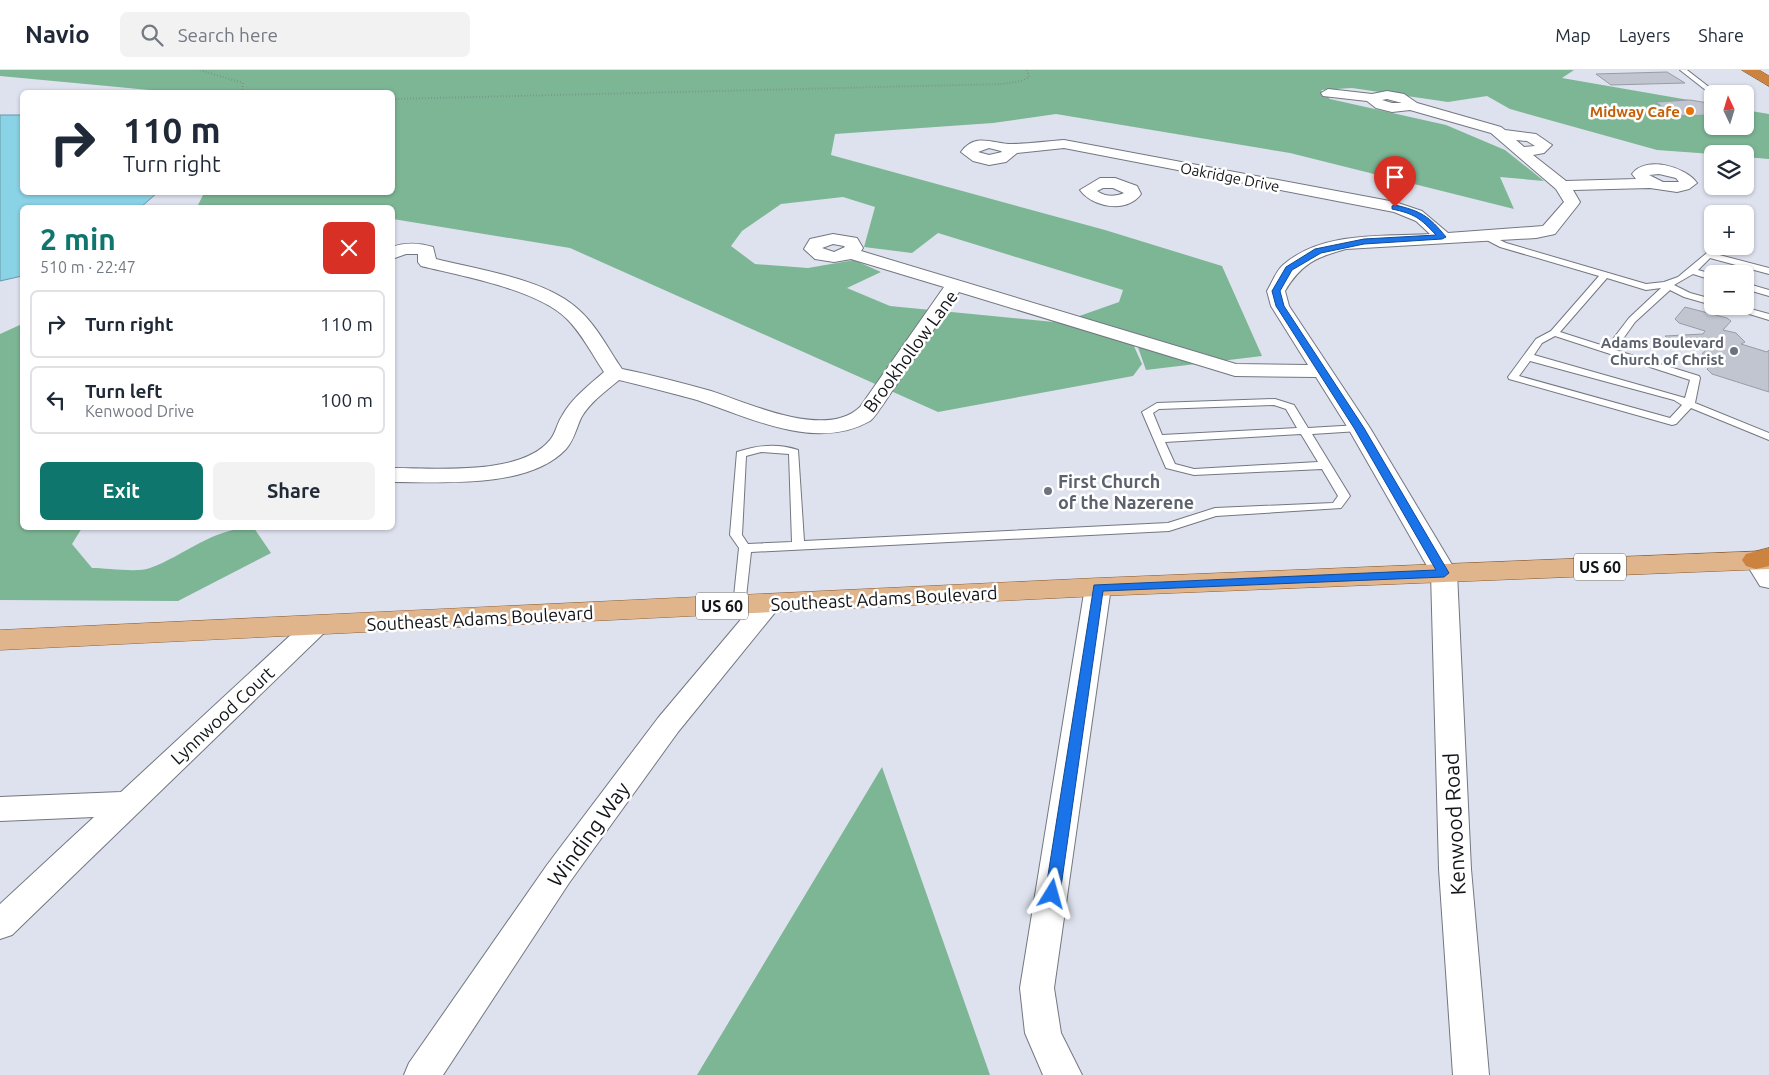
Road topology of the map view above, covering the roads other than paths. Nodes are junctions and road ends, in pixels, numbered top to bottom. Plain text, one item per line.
1 (1683, 70) edge
2 (1749, 70) edge
3 (1769, 82) edge
4 (1704, 86) edge
5 (1328, 93) dead end
6 (1500, 134) junction
7 (1008, 149) dead end
8 (1520, 152) junction
9 (1144, 160) junction
10 (1651, 182) dead end
11 (1119, 183) dead end
12 (1562, 186) junction
13 (1484, 235) junction
14 (1442, 237) junction
15 (395, 252) edge
16 (850, 253) dead end
17 (427, 262) junction
18 (395, 266) edge
19 (1692, 271) junction
20 (1769, 272) edge
21 (1605, 275) junction
22 (1704, 275) edge
23 (956, 285) junction
24 (1668, 286) junction
25 (1754, 289) edge
26 (1769, 293) edge
27 (1704, 300) edge
28 (1754, 313) edge
29 (1769, 317) edge
30 (1554, 332) junction
31 (1609, 351) junction
32 (1528, 357) junction
33 (1321, 371) junction
34 (615, 373) junction
35 (1689, 404) junction
36 (1359, 428) junction
37 (1305, 431) junction
38 (1769, 437) edge
39 (1158, 439) junction
40 (1325, 466) junction
41 (395, 475) edge
42 (798, 545) junction
43 (745, 548) junction
44 (1766, 564) edge
45 (1444, 573) junction
46 (1098, 587) junction
47 (754, 605) junction
48 (316, 625) junction
49 (0, 640) edge
50 (128, 804) junction
51 (0, 809) edge
52 (0, 925) edge
53 (422, 1075) edge
54 (1064, 1075) edge
55 (1471, 1075) edge

1 - 4 lane
2 - 3 highway
5 - 6 street
6 - 8 street
6 - 8 street
7 - 9 street, Oakridge Drive
8 - 12 street
9 - 11 street
9 - 14 street, Oakridge Drive
10 - 12 street
12 - 13 street
13 - 14 street
13 - 21 lane
14 - 33 street
15 - 17 street
16 - 23 street
17 - 18 street
17 - 34 street
19 - 20 lane
19 - 22 lane
19 - 24 lane
21 - 24 lane
21 - 30 lane
23 - 33 street, Brookhollow Lane
23 - 34 street, Brookhollow Lane
24 - 27 lane
24 - 31 lane
25 - 26 lane
28 - 29 lane
30 - 31 lane
30 - 32 lane
31 - 35 lane
32 - 35 lane
32 - 35 lane
33 - 36 street
34 - 41 street
35 - 38 lane
36 - 37 lane
36 - 45 street
37 - 39 lane
37 - 39 lane
37 - 40 lane
39 - 40 lane
40 - 42 lane
42 - 43 lane
42 - 43 lane
43 - 47 lane
44 - 45 main road, Southeast Adams Boulevard / US 60
45 - 46 main road, Southeast Adams Boulevard / US 60
45 - 55 street, Kenwood Road
46 - 47 main road, Southeast Adams Boulevard / US 60
46 - 54 street
47 - 48 main road, Southeast Adams Boulevard / US 60
47 - 53 street, Winding Way
48 - 49 main road, Southeast Adams Boulevard / US 60
48 - 50 street, Lynnwood Court
50 - 51 street
50 - 52 street, Lynnwood Court

